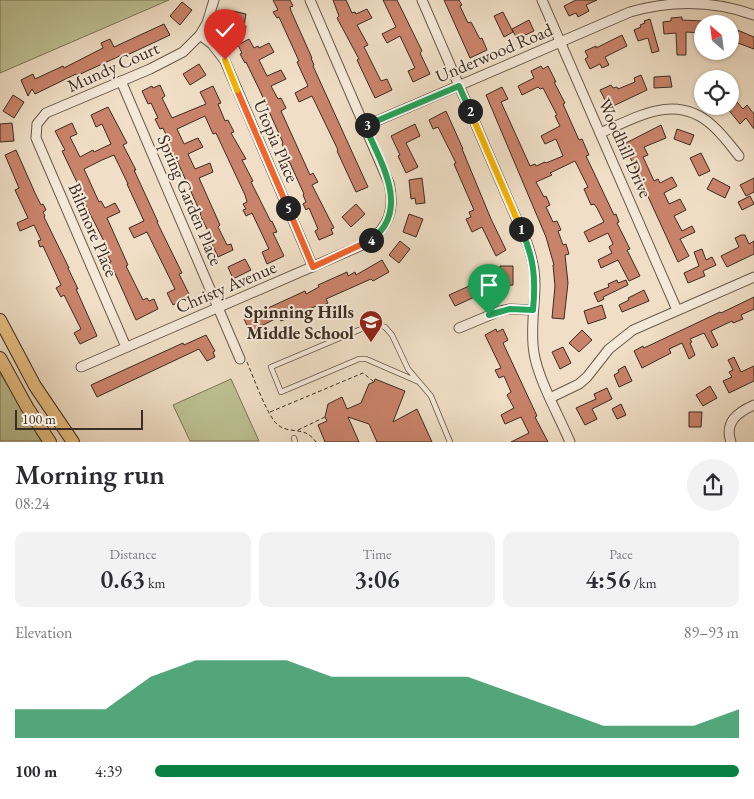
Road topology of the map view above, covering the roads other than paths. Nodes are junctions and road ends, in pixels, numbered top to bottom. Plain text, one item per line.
1 (214, 0) edge
2 (310, 0) edge
3 (422, 0) edge
4 (542, 0) edge
5 (754, 15) edge
6 (200, 35) junction
7 (560, 42) junction
8 (121, 82) junction
9 (459, 86) junction
10 (37, 124) joint
11 (365, 126) junction
12 (600, 133) junction
13 (739, 156) dead end
14 (313, 267) junction
15 (754, 277) edge
16 (218, 308) junction
17 (533, 310) junction
18 (677, 310) junction
19 (0, 320) edge
20 (459, 328) dead end
21 (126, 347) junction
22 (0, 358) edge
23 (240, 359) road end
24 (81, 367) dead end
25 (419, 382) junction
26 (550, 398) junction
27 (754, 405) edge
28 (50, 442) edge
29 (73, 442) edge
30 (450, 442) edge
31 (570, 442) edge
32 (731, 442) edge

1 - 6 street
2 - 11 street
3 - 9 street
4 - 7 street, Woodhill Drive
5 - 7 street, Underwood Road
6 - 8 street, Mundy Court
6 - 14 street, Utopia Place
7 - 9 street, Underwood Road
7 - 12 street, Woodhill Drive
8 - 10 street, Mundy Court
8 - 16 street, Spring Garden Place
9 - 11 street, Underwood Road
9 - 17 street
10 - 21 street, Biltmore Place
11 - 14 street, Christy Avenue
12 - 13 street
12 - 18 street, Woodhill Drive
14 - 16 street, Christy Avenue
15 - 18 street
16 - 21 street, Christy Avenue
16 - 23 street, Spring Garden Place
17 - 20 street
17 - 26 street
18 - 26 street
19 - 29 main road
21 - 24 street, Christy Avenue
22 - 28 main road
25 - 25 lane
25 - 30 lane
26 - 31 street
27 - 32 street

